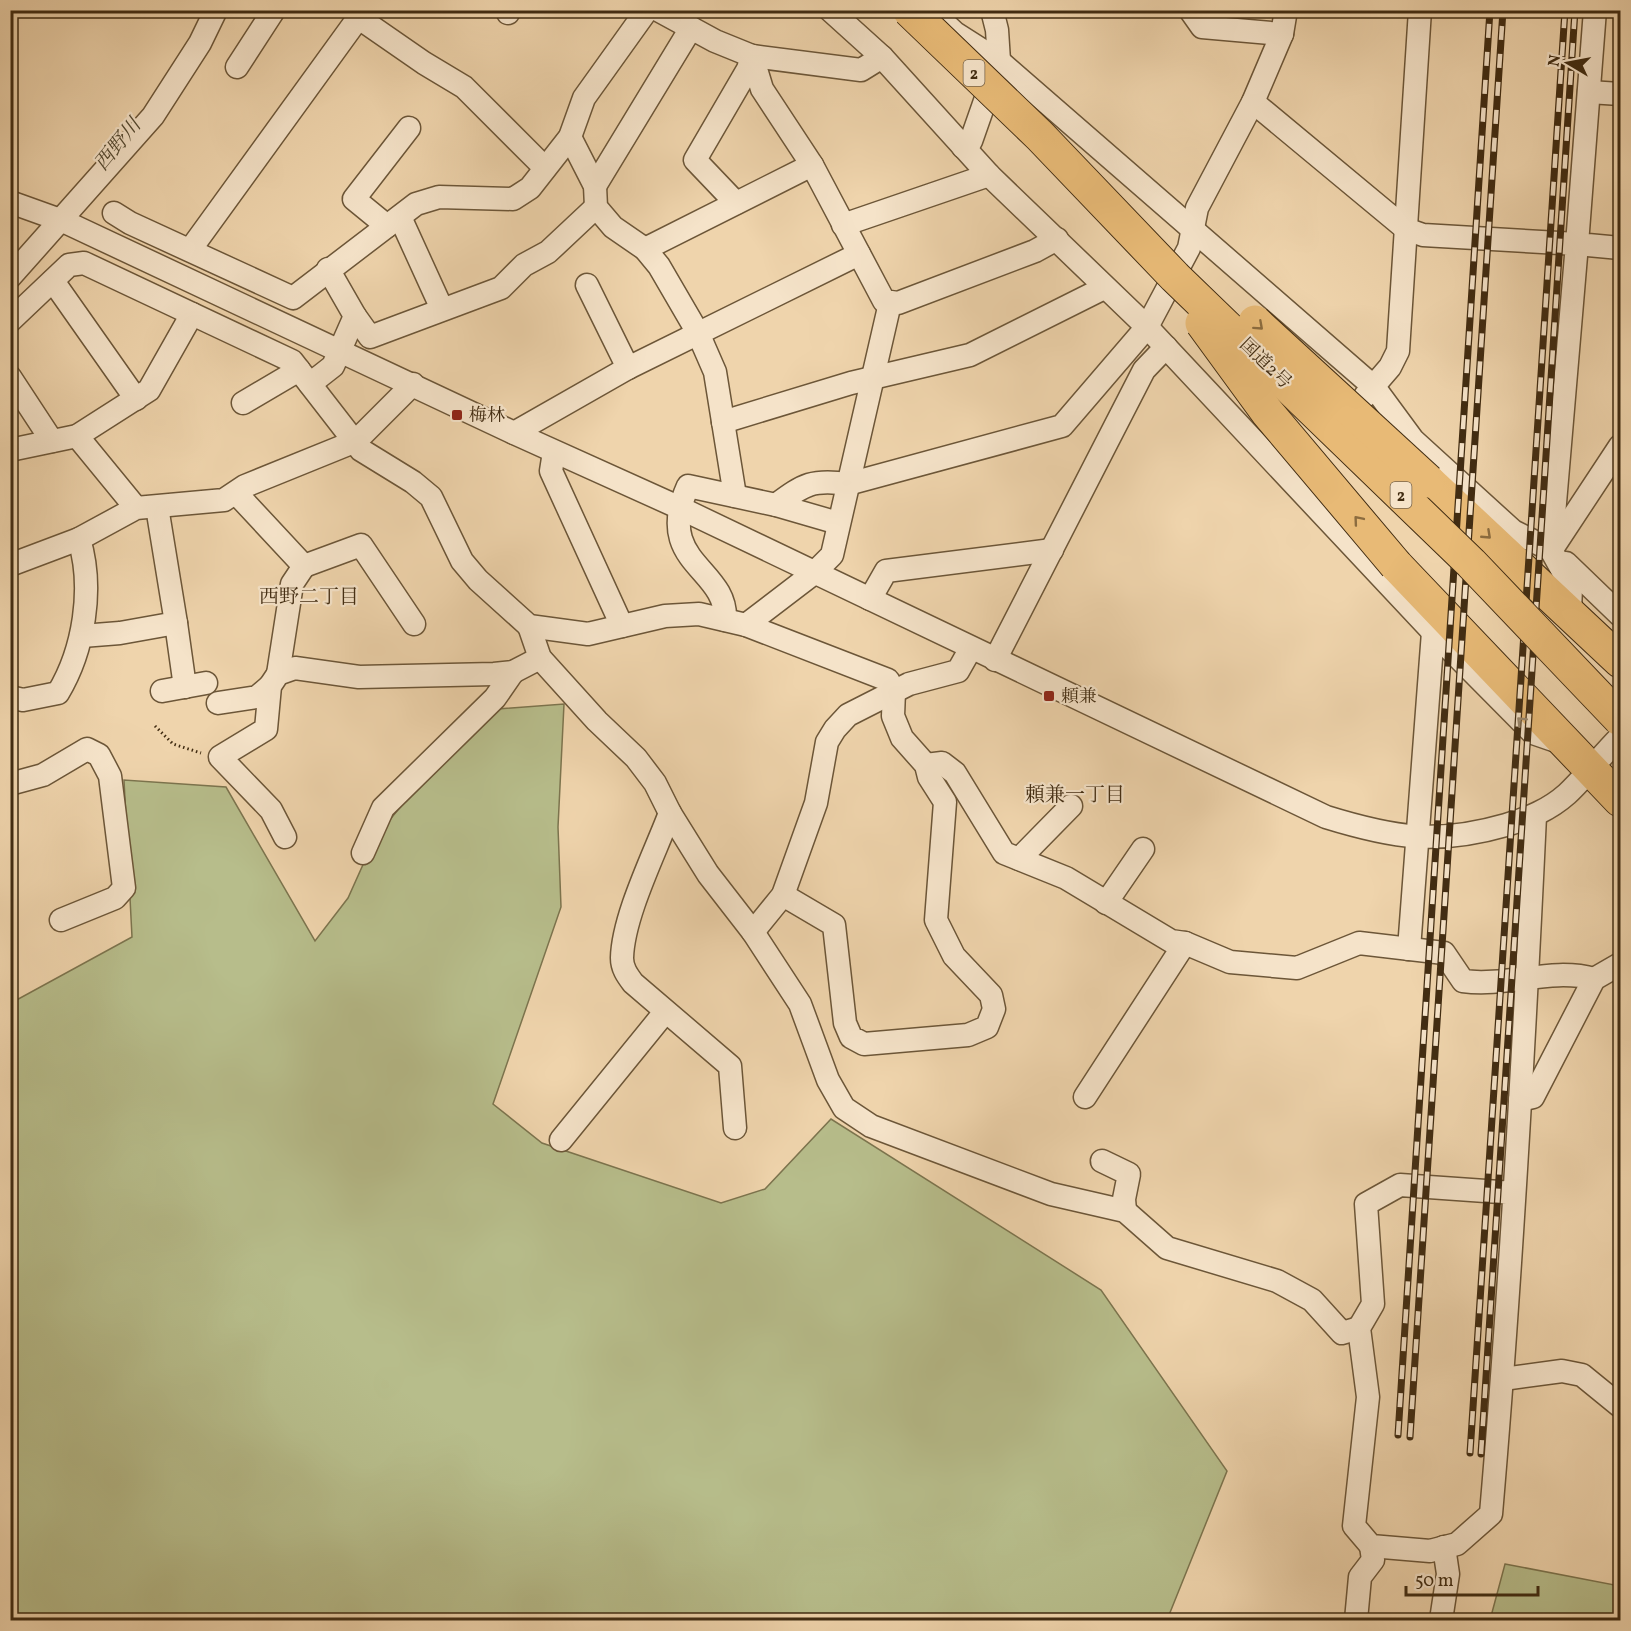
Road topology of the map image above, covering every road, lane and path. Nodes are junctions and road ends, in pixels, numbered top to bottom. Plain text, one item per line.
1 (216, 10) edge
2 (274, 10) edge
3 (647, 10) edge
4 (658, 10) edge
5 (830, 10) edge
6 (909, 10) edge
7 (931, 10) edge
8 (992, 10) edge
9 (1190, 10) edge
10 (1286, 10) edge
11 (1420, 10) edge
12 (1595, 10) edge
13 (361, 14) edge
14 (691, 28) junction
15 (1282, 34) junction
16 (882, 57) junction
17 (999, 61) junction
18 (752, 65) junction
19 (237, 67) dead end
20 (1589, 92) junction
21 (1620, 94) edge
22 (1253, 102) junction
23 (409, 128) dead end
24 (1040, 136) junction
25 (570, 137) junction
26 (963, 147) junction
27 (812, 165) junction
28 (545, 168) junction
29 (988, 175) junction
30 (596, 196) junction
31 (736, 203) junction
32 (16, 204) edge
33 (114, 213) dead end
34 (63, 221) junction
35 (393, 221) junction
36 (843, 225) junction
37 (1193, 227) junction
38 (1406, 229) junction
39 (1057, 239) junction
40 (1577, 244) junction
41 (1620, 248) edge
42 (645, 249) junction
43 (190, 250) junction
44 (859, 254) junction
45 (328, 269) junction
46 (10, 277) edge
47 (1175, 277) junction
48 (52, 280) junction
49 (587, 285) dead end
50 (1104, 288) junction
51 (890, 303) junction
52 (442, 309) junction
53 (192, 314) junction
54 (355, 316) junction
55 (10, 321) edge
56 (1148, 327) junction
57 (698, 333) junction
58 (1166, 347) junction
59 (339, 350) junction
60 (628, 368) junction
61 (10, 377) edge
62 (305, 377) junction
63 (872, 380) junction
64 (413, 384) junction
65 (1374, 387) junction
66 (136, 399) junction
67 (243, 403) dead end
68 (723, 422) junction
69 (514, 433) junction
70 (77, 436) junction
71 (52, 441) junction
72 (356, 441) junction
73 (1620, 446) edge
74 (10, 450) edge
75 (554, 452) junction
76 (1285, 474) junction
77 (848, 484) junction
78 (236, 493) junction
79 (735, 496) junction
80 (776, 505) junction
81 (146, 507) junction
82 (678, 507) junction
83 (1563, 515) junction
84 (838, 523) junction
85 (80, 540) junction
86 (1052, 550) junction
87 (1551, 550) junction
88 (10, 565) edge
89 (304, 566) junction
90 (814, 573) junction
91 (870, 599) junction
92 (1570, 614) junction
93 (1620, 615) edge
94 (176, 623) junction
95 (736, 623) junction
96 (414, 624) dead end
97 (529, 626) junction
98 (622, 626) junction
99 (1433, 632) junction
100 (82, 636) junction
101 (971, 648) junction
102 (540, 658) junction
103 (995, 660) junction
104 (1620, 661) edge
105 (513, 672) junction
106 (274, 680) junction
107 (162, 691) dead end
108 (894, 691) junction
109 (10, 697) edge
110 (218, 703) dead end
111 (1620, 719) edge
112 (155, 726) dead end
113 (1620, 736) edge
114 (220, 757) junction
115 (1580, 758) junction
116 (926, 765) junction
117 (10, 784) edge
118 (1620, 800) edge
119 (1071, 806) dead end
120 (670, 813) junction
121 (1535, 816) junction
122 (285, 837) dead end
123 (1418, 837) junction
124 (1143, 849) dead end
125 (363, 853) dead end
126 (1019, 859) junction
127 (783, 895) junction
128 (1106, 903) junction
129 (61, 920) dead end
130 (753, 932) junction
131 (1185, 943) junction
132 (1409, 949) junction
133 (1620, 964) edge
134 (1528, 979) junction
135 (1594, 979) junction
136 (665, 1012) junction
137 (1084, 1097) dead end
138 (1520, 1100) junction
139 (735, 1128) dead end
140 (561, 1140) dead end
141 (1102, 1161) dead end
142 (1514, 1193) junction
143 (1125, 1211) junction
144 (1359, 1328) junction
145 (1503, 1379) junction
146 (1620, 1406) edge
147 (1371, 1546) junction
148 (1444, 1547) junction
149 (1356, 1620) edge
150 (1441, 1620) edge

1 - 34 street
2 - 19 street
3 - 25 street
4 - 14 street
5 - 16 street
6 - 24 highway, 国道2号 / 2, bridge
7 - 17 street
8 - 17 street
9 - 15 street
10 - 15 street
11 - 38 street
12 - 20 street
13 - 28 street
13 - 43 street
14 - 18 street
14 - 30 street
15 - 22 street
16 - 18 street
16 - 26 street
17 - 26 street
17 - 37 street
18 - 27 street
18 - 31 street
20 - 21 street
20 - 40 street
22 - 37 street
22 - 38 street
23 - 35 street
24 - 47 highway, 国道2号 / 2, bridge
24 -> 92 highway, bridge
25 - 28 street
25 - 30 street
26 - 29 street
27 - 31 street
27 - 36 street
28 - 35 street
29 - 36 street
29 - 39 street
30 - 42 street
30 - 52 street
31 - 42 street
32 - 34 street
33 - 43 street
34 - 46 street
34 - 59 street
35 - 45 street
35 - 52 street
36 - 44 street
37 - 56 street
37 - 65 street
38 - 40 street
38 - 65 street
39 - 50 street
39 - 51 street
40 - 41 street
40 - 83 street
42 - 57 street
43 - 45 street
44 - 51 street
44 - 57 street
45 - 54 street
47 - 111 highway, 国道2号 / 2, bridge
115 -> 47 highway, bridge
48 - 53 street
48 - 55 street
48 - 66 street
49 - 60 street
50 - 56 street
50 - 63 street
51 - 63 street
52 - 54 street
53 - 62 street
53 - 66 street
54 - 59 street
56 - 58 street
56 - 77 street
57 - 60 street
57 - 68 street
58 - 76 street
58 - 86 street
59 - 62 street
59 - 64 street
60 - 69 street
61 - 71 street
62 - 67 street
62 - 72 street
63 - 68 street
63 - 77 street
64 - 69 street
64 - 72 street
65 - 76 street
65 - 87 street
66 - 70 street
68 - 79 street
69 - 75 street
70 - 71 street
70 - 81 street
71 - 74 street
72 - 78 street
72 - 97 street
73 - 83 street
75 - 82 street
75 - 98 street
76 - 99 street
77 - 80 street
77 - 84 street
78 - 81 street
78 - 89 street
79 - 80 street
79 - 82 street
80 - 84 street
81 - 85 street
81 - 94 street
82 - 90 street
82 - 95 street
83 - 87 street
84 - 90 street
85 - 88 street
85 - 100 street
86 - 91 street
86 - 103 street
87 - 92 street
87 - 93 street
89 - 96 street
89 - 106 street
90 - 91 street
90 - 95 street
91 - 101 street
92 - 104 highway
94 - 100 street
94 - 107 street
95 - 98 street
95 - 108 street
97 - 98 street
97 - 102 street
115 -> 99 street
99 - 123 street
100 - 109 street
101 - 103 street
101 - 108 street
102 - 105 street
102 - 120 street
103 - 123 street
105 - 106 street
105 - 125 street
106 - 110 street
106 - 114 street
108 - 116 street
108 - 127 street
112 - 114 path
113 - 115 street
114 - 122 street
115 - 118 highway
115 - 121 street
116 - 126 street
116 - 127 street
117 - 129 street
119 - 126 street
120 - 130 street
120 - 136 street
121 - 123 street
121 - 134 street
123 - 132 street
124 - 128 street
126 - 128 street
127 - 130 street
128 - 131 street
130 - 143 street
131 - 132 street
131 - 137 street
132 - 134 street
133 - 135 street
134 - 135 street
134 - 138 street
135 - 138 street
136 - 139 street
136 - 140 street
138 - 142 street
141 - 143 street
142 - 144 street
142 - 145 street
143 - 144 street
144 - 147 street
145 - 146 street
145 - 148 street
147 - 148 street
147 - 149 street
148 - 150 street

